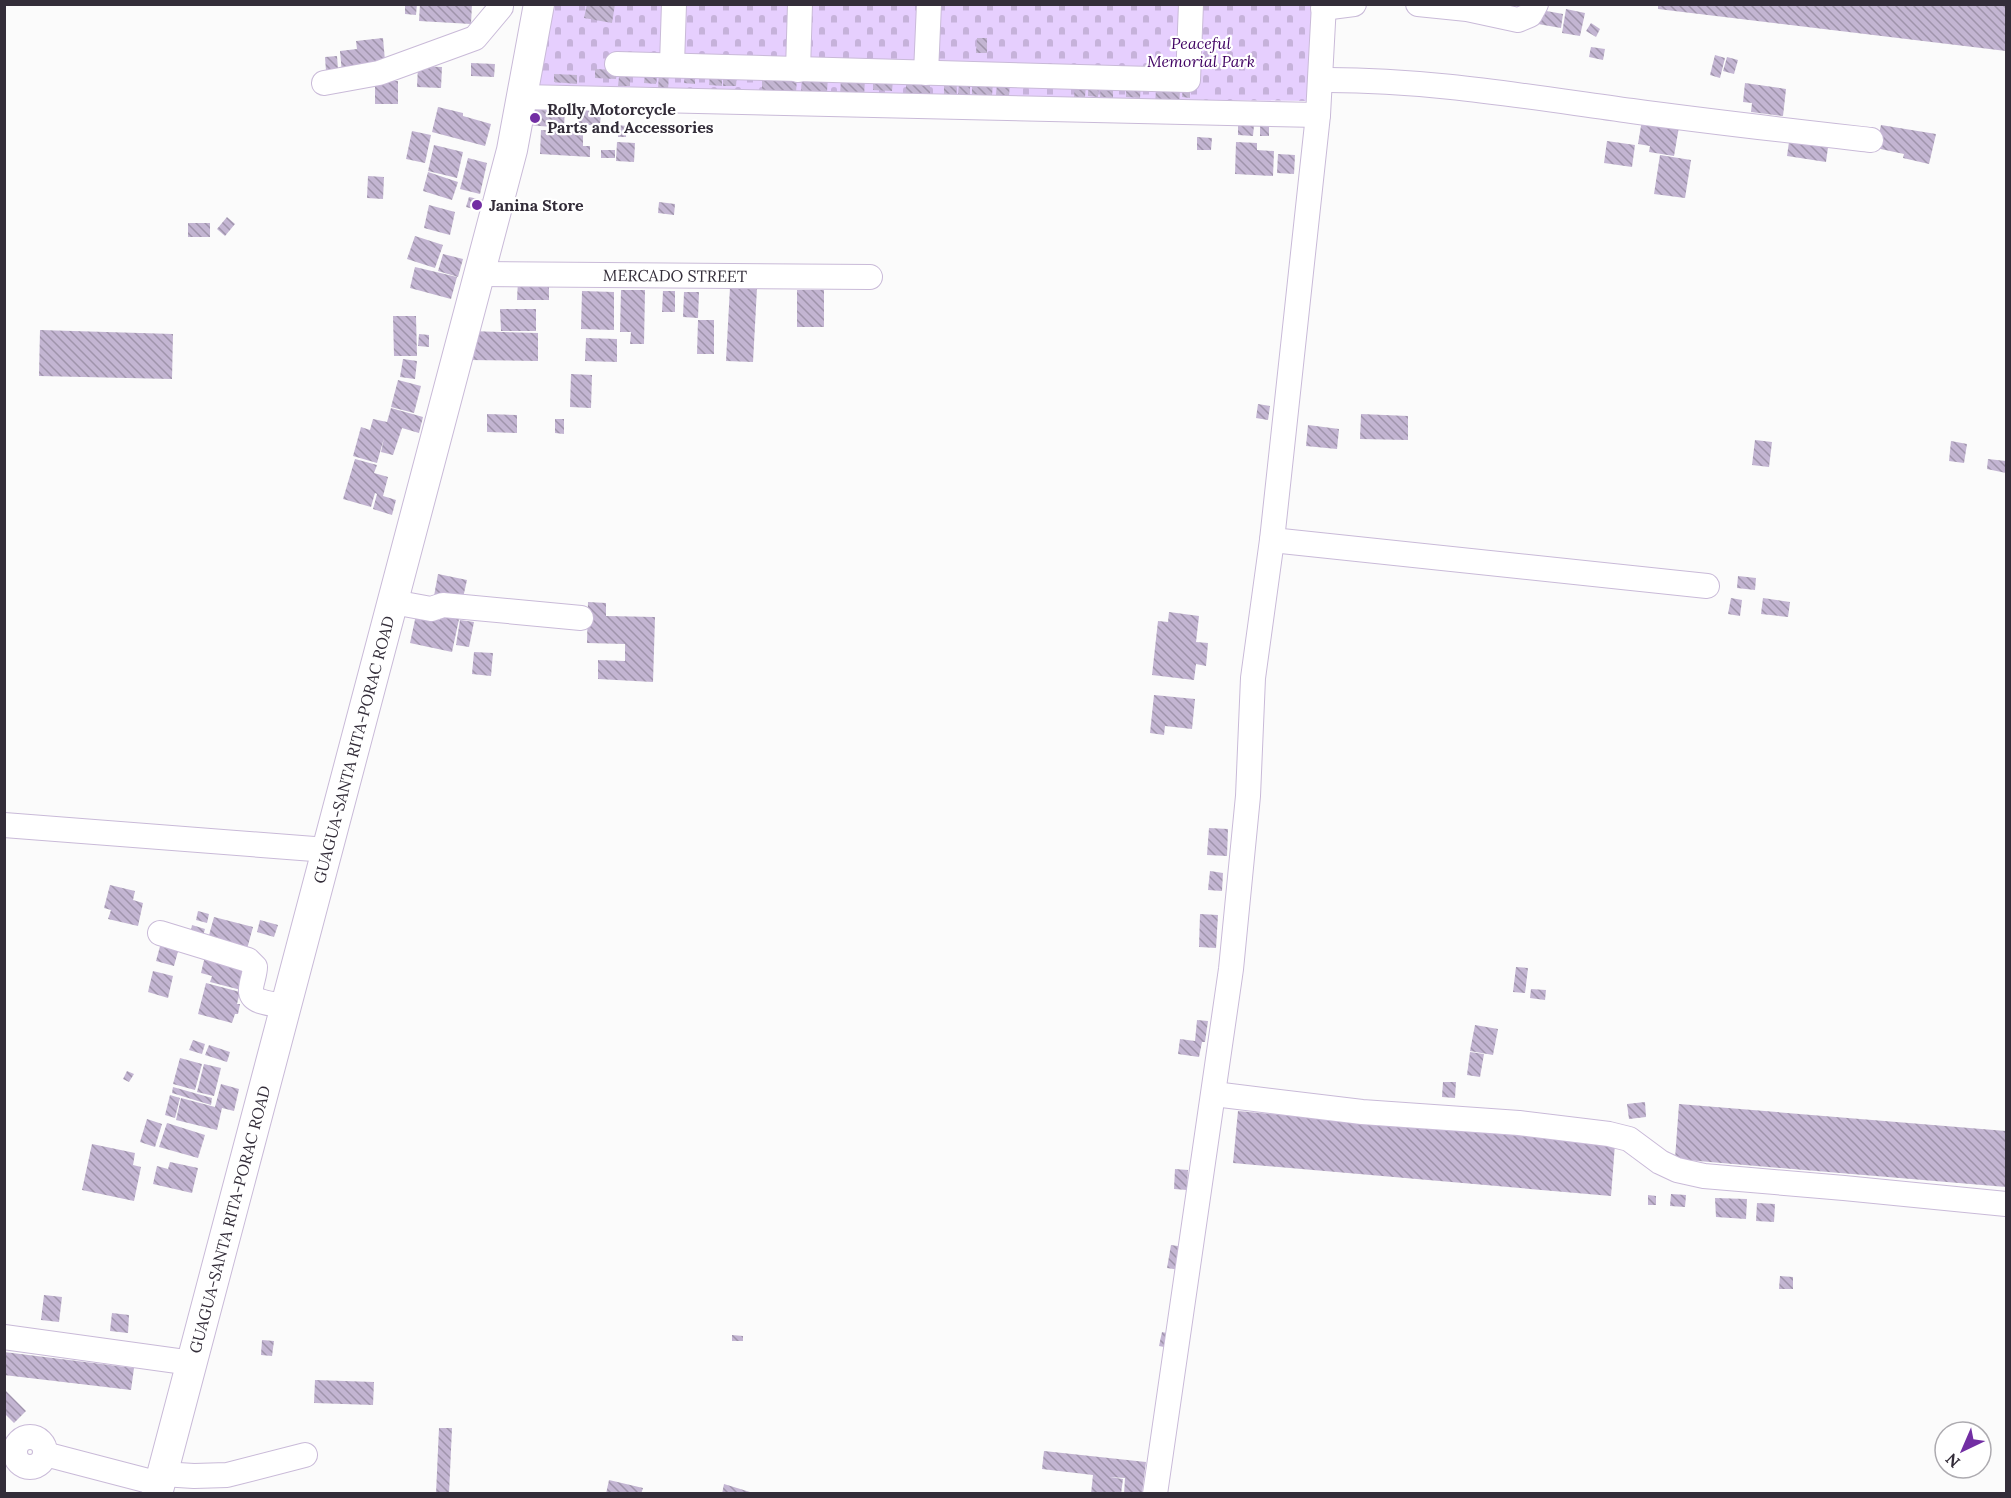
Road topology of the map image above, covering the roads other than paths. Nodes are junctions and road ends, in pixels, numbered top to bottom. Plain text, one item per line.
1 (674, 4) edge
2 (800, 4) edge
3 (929, 4) edge
4 (1191, 4) edge
5 (1354, 4) edge
6 (1419, 4) edge
7 (1536, 4) edge
8 (500, 6) edge
9 (1324, 6) edge
10 (537, 15) edge
11 (617, 64) dead end
12 (672, 64) junction
13 (798, 70) junction
14 (926, 73) junction
15 (1321, 80) junction
16 (324, 83) dead end
17 (522, 98) junction
18 (1318, 115) junction
19 (1871, 140) dead end
20 (480, 274) junction
21 (870, 277) dead end
22 (1272, 540) junction
23 (1707, 586) dead end
24 (393, 602) junction
25 (581, 618) dead end
26 (4, 825) edge
27 (327, 850) junction
28 (160, 933) dead end
29 (286, 1006) junction
30 (1214, 1094) junction
31 (2007, 1204) edge
32 (4, 1337) edge
33 (192, 1363) junction
34 (305, 1455) dead end
35 (10, 1457) edge
36 (160, 1484) edge
37 (193, 1485) edge
38 (1155, 1494) edge

1 - 12 street
2 - 13 street
3 - 14 street
4 - 14 street
5 - 9 street
6 - 7 street
8 - 10 street
8 - 16 street
9 - 15 street
10 - 17 main road, GUAGUA-SANTA RITA-PORAC ROAD
11 - 12 street
12 - 13 street
13 - 14 street
15 - 18 street
15 - 19 street
17 - 18 street
17 - 20 main road, GUAGUA-SANTA RITA-PORAC ROAD
18 - 22 street
20 - 21 street, MERCADO STREET
20 - 24 main road, GUAGUA-SANTA RITA-PORAC ROAD
22 - 23 street
22 - 30 street
24 - 25 street
24 - 27 main road, GUAGUA-SANTA RITA-PORAC ROAD
26 - 27 street
27 - 29 main road, GUAGUA-SANTA RITA-PORAC ROAD
28 - 29 street
29 - 33 main road, GUAGUA-SANTA RITA-PORAC ROAD
30 - 31 street
30 - 38 street
32 - 33 street
33 - 36 main road, GUAGUA-SANTA RITA-PORAC ROAD
34 - 37 street
35 - 36 street
36 - 37 street

